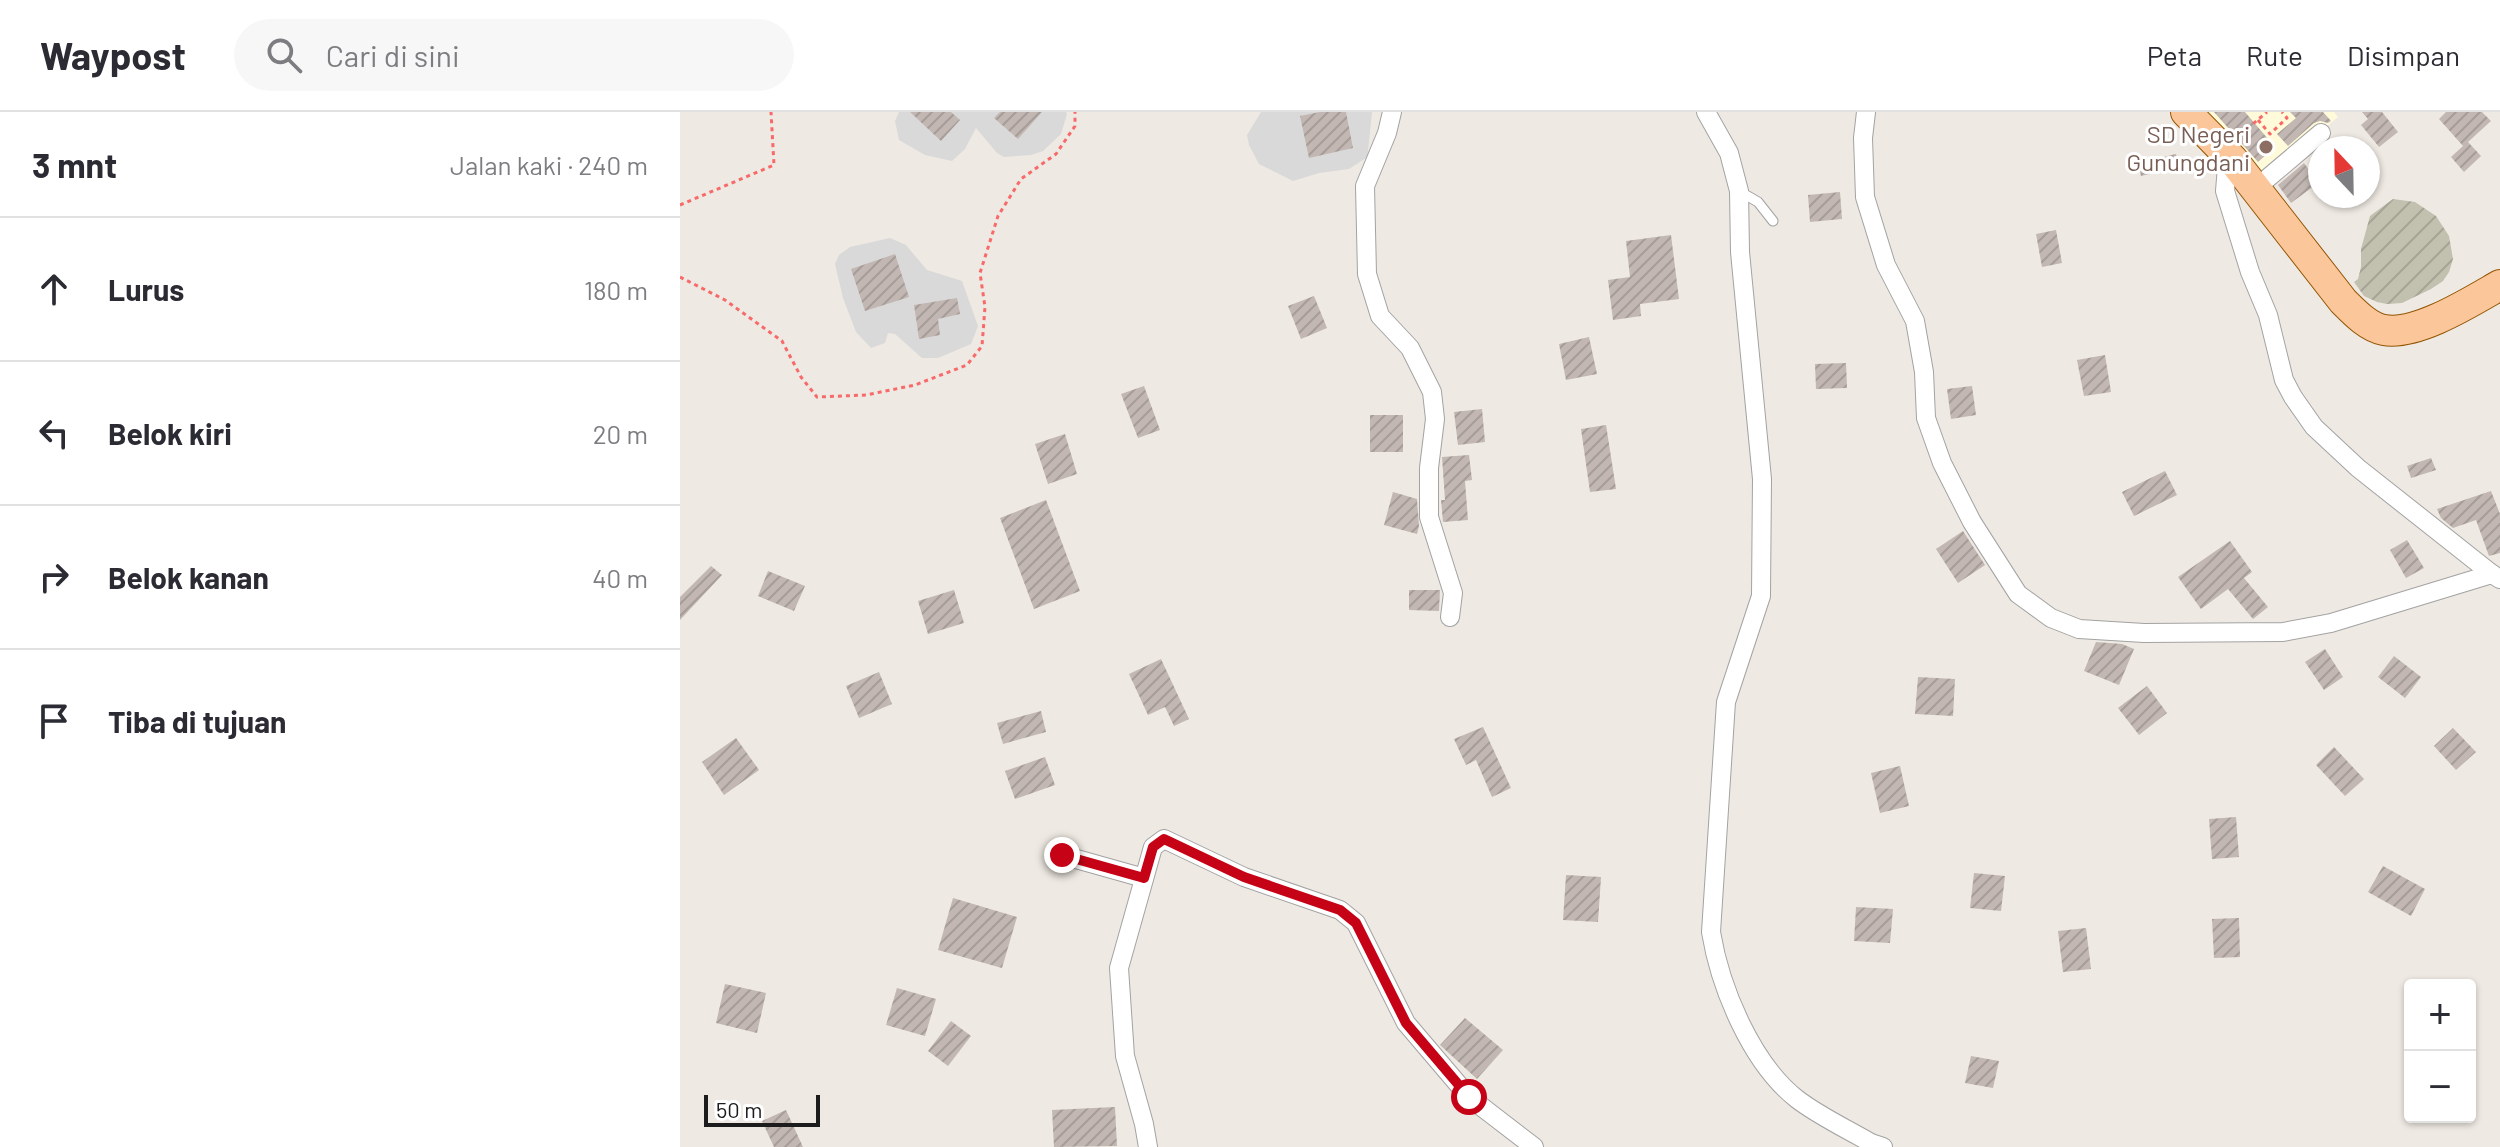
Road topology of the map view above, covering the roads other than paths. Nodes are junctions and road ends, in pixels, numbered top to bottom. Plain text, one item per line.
1 (1392, 112) edge
2 (1706, 112) edge
3 (1866, 112) edge
4 (2186, 112) edge
5 (2321, 133) dead end
6 (2233, 145) junction
7 (2256, 188) junction
8 (1739, 191) junction
9 (1773, 221) dead end
10 (2500, 285) edge
11 (2496, 577) edge
12 (1450, 617) dead end
13 (1062, 855) dead end
14 (1144, 878) junction
15 (1876, 1146) edge
16 (1148, 1147) edge
17 (1534, 1147) edge

1 - 12 street
2 - 8 street
3 - 11 street
4 - 6 main road
5 - 7 street
6 - 7 main road
6 - 11 street
7 - 10 main road
8 - 9 lane
8 - 15 street
13 - 14 street
14 - 16 street
14 - 17 street

